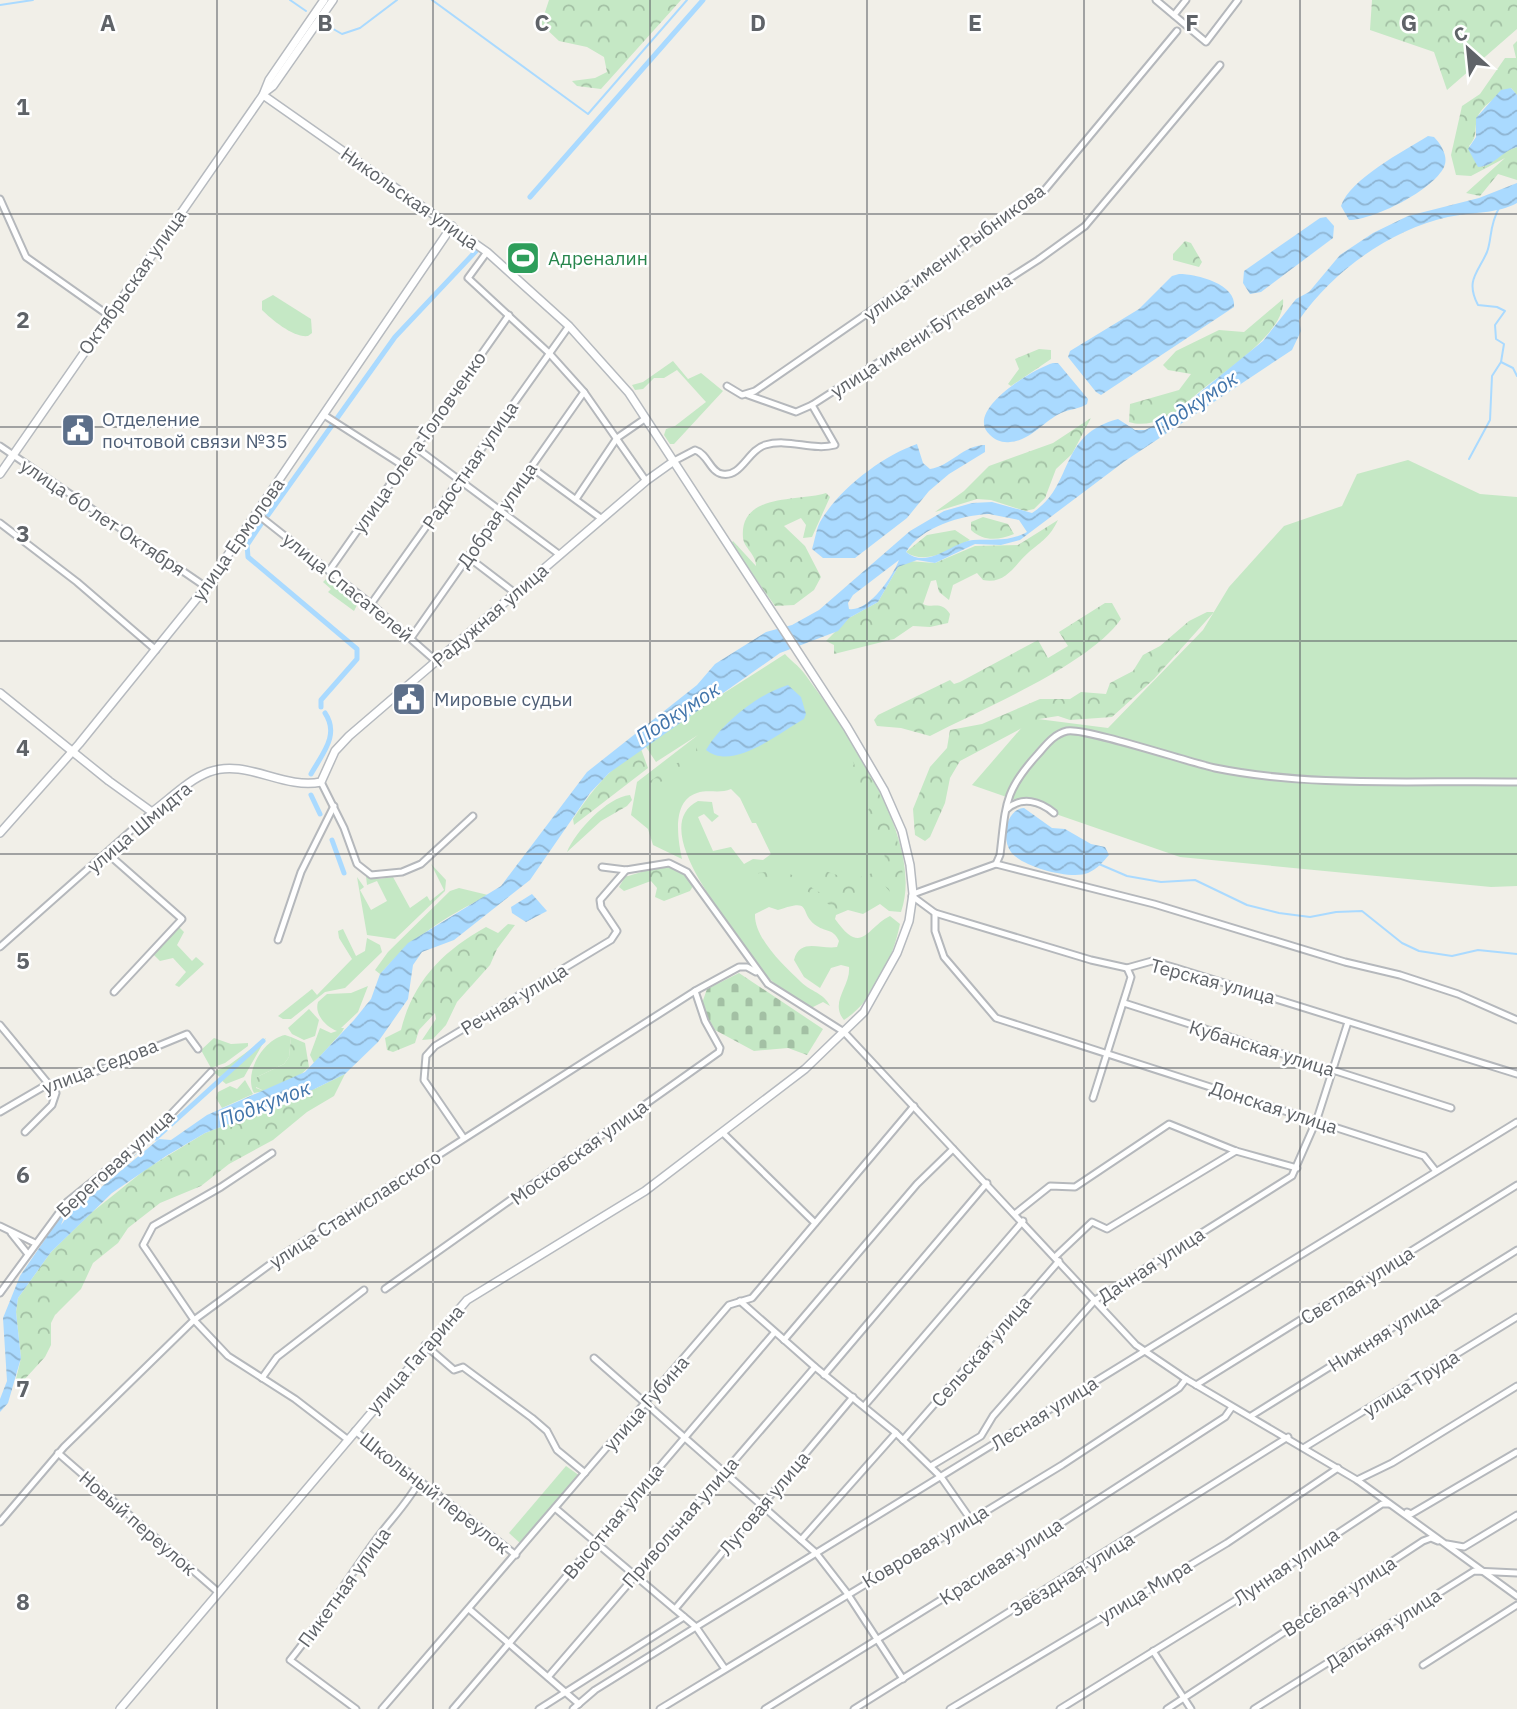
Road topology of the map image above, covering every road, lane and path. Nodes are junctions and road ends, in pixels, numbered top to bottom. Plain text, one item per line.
1 (324, 0) edge
2 (333, 0) edge
3 (1156, 0) edge
4 (1171, 0) edge
5 (1186, 0) edge
6 (1237, 0) edge
7 (1165, 8) junction
8 (1174, 15) junction
9 (308, 30) junction
10 (1177, 31) dead end
11 (1220, 65) dead end
12 (264, 94) junction
13 (0, 199) edge
14 (452, 226) junction
15 (487, 252) junction
16 (108, 315) junction
17 (509, 315) junction
18 (569, 326) junction
19 (549, 353) junction
20 (727, 386) dead end
21 (584, 392) junction
22 (748, 395) junction
23 (812, 405) junction
24 (328, 417) junction
25 (647, 418) junction
26 (617, 438) junction
27 (0, 446) edge
28 (415, 447) junction
29 (12, 455) junction
30 (674, 461) junction
31 (402, 465) junction
32 (531, 467) junction
33 (0, 474) edge
34 (459, 479) junction
35 (646, 481) junction
36 (576, 499) junction
37 (501, 509) junction
38 (259, 515) junction
39 (602, 519) junction
40 (0, 523) edge
41 (559, 555) junction
42 (468, 557) junction
43 (329, 571) junction
44 (206, 587) junction
45 (514, 593) junction
46 (371, 604) junction
47 (411, 638) junction
48 (156, 650) junction
49 (437, 662) junction
50 (814, 678) joint
51 (0, 693) edge
52 (72, 751) junction
53 (321, 782) junction
54 (1517, 782) edge
55 (334, 806) junction
56 (1006, 810) junction
57 (152, 812) junction
58 (1054, 813) dead end
59 (473, 816) dead end
60 (0, 833) edge
61 (107, 853) junction
62 (996, 863) junction
63 (602, 867) dead end
64 (626, 870) junction
65 (912, 895) junction
66 (935, 913) junction
67 (278, 940) dead end
68 (0, 947) edge
69 (1127, 968) junction
70 (759, 974) junction
71 (695, 991) junction
72 (114, 992) dead end
73 (1124, 1003) junction
74 (1517, 1020) edge
75 (1348, 1022) junction
76 (0, 1025) edge
77 (844, 1032) junction
78 (198, 1049) dead end
79 (1106, 1053) junction
80 (1334, 1070) junction
81 (211, 1072) dead end
82 (1517, 1074) edge
83 (48, 1084) junction
84 (1093, 1098) dead end
85 (914, 1106) junction
86 (1451, 1108) dead end
87 (0, 1112) edge
88 (1317, 1119) junction
89 (1517, 1122) edge
90 (25, 1132) dead end
91 (723, 1133) junction
92 (463, 1137) junction
93 (953, 1149) junction
94 (1236, 1151) junction
95 (272, 1153) dead end
96 (1297, 1168) junction
97 (1435, 1170) junction
98 (987, 1183) junction
99 (1517, 1185) edge
100 (1016, 1213) junction
101 (1023, 1221) junction
102 (815, 1223) junction
103 (0, 1226) edge
104 (11, 1233) junction
105 (35, 1243) junction
106 (1517, 1250) edge
107 (27, 1253) junction
108 (1057, 1259) junction
109 (384, 1289) dead end
110 (364, 1290) dead end
111 (0, 1293) edge
112 (1095, 1300) junction
113 (740, 1301) junction
114 (1517, 1317) edge
115 (194, 1320) junction
116 (774, 1333) junction
117 (784, 1340) junction
118 (425, 1345) junction
119 (1144, 1351) junction
120 (594, 1358) dead end
121 (814, 1367) junction
122 (824, 1375) junction
123 (262, 1378) junction
124 (1186, 1379) junction
125 (1196, 1385) junction
126 (1517, 1386) edge
127 (853, 1397) junction
128 (646, 1404) junction
129 (865, 1405) junction
130 (1233, 1407) junction
131 (1251, 1416) junction
132 (354, 1431) junction
133 (896, 1433) junction
134 (1288, 1437) junction
135 (684, 1438) junction
136 (347, 1439) junction
137 (903, 1440) junction
138 (1305, 1447) junction
139 (1517, 1452) edge
140 (58, 1453) junction
141 (931, 1466) junction
142 (1338, 1468) junction
143 (724, 1471) junction
144 (585, 1473) junction
145 (942, 1477) junction
146 (420, 1480) junction
147 (1357, 1480) junction
148 (763, 1505) junction
149 (555, 1508) junction
150 (1399, 1509) junction
151 (1517, 1516) edge
152 (971, 1520) junction
153 (0, 1522) edge
154 (596, 1540) junction
155 (801, 1540) junction
156 (1446, 1543) junction
157 (816, 1553) junction
158 (516, 1555) junction
159 (1482, 1571) junction
160 (1517, 1573) edge
161 (634, 1574) junction
162 (218, 1592) junction
163 (847, 1593) junction
164 (1517, 1596) edge
165 (1517, 1605) edge
166 (469, 1609) junction
167 (675, 1609) junction
168 (684, 1617) junction
169 (696, 1627) junction
170 (877, 1638) junction
171 (509, 1644) junction
172 (1153, 1651) junction
173 (1423, 1665) dead end
174 (725, 1669) junction
175 (548, 1677) junction
176 (904, 1679) junction
177 (563, 1690) junction
178 (1184, 1697) junction
179 (579, 1704) junction
180 (120, 1709) edge
181 (356, 1709) edge
182 (382, 1709) edge
183 (453, 1709) edge
184 (539, 1709) edge
185 (573, 1709) edge
186 (660, 1709) edge
187 (765, 1709) edge
188 (855, 1709) edge
189 (950, 1709) edge
190 (1060, 1709) edge
191 (1167, 1709) edge
192 (1191, 1709) edge
193 (1254, 1709) edge

1 - 9 street, Октябрьская улица
2 - 9 street, Октябрьская улица
3 - 7 street
4 - 7 street
5 - 8 street
6 - 8 street
7 - 8 street
9 - 12 street, Октябрьская улица
10 - 22 street, улица имени Рыбникова
11 - 23 street, улица имени Буткевича
12 - 14 street, Никольская улица
12 - 16 street, Октябрьская улица
13 - 16 street
14 - 15 street, Никольская улица
14 - 24 street, улица Ермолова
15 - 17 street
15 - 18 street, Никольская улица
16 - 29 street, Октябрьская улица
17 - 19 street
17 - 28 street, улица Олега Головченко
18 - 19 street, Радостная улица
18 - 25 street, Никольская улица
19 - 21 street
19 - 34 street, Радостная улица
20 - 22 street
21 - 26 street
21 - 32 street, Добрая улица
22 - 23 street, улица имени Буткевича
23 - 30 street
24 - 31 street
24 - 38 street, улица Ермолова
25 - 26 street
25 - 30 street, Никольская улица
26 - 35 street
26 - 36 street
27 - 29 street, улица 60 лет Октября
28 - 31 street, улица Олега Головченко
28 - 34 street
29 - 33 street, Октябрьская улица
29 - 44 street, улица 60 лет Октября
30 - 35 street, Радужная улица
30 - 50 street, Никольская улица
31 - 43 street, улица Олега Головченко
32 - 36 street
32 - 37 street, Добрая улица
34 - 37 street
34 - 46 street, Радостная улица
35 - 39 street, Радужная улица
36 - 39 street
37 - 41 street
37 - 42 street, Добрая улица
38 - 43 street, улица Спасателей
38 - 44 street, улица Ермолова
39 - 41 street, Радужная улица
40 - 48 street
41 - 45 street, Радужная улица
42 - 45 street
42 - 47 street, Добрая улица
43 - 46 street, улица Спасателей
44 - 48 street, улица Ермолова
45 - 49 street, Радужная улица
46 - 47 street, улица Спасателей
47 - 49 street, улица Спасателей
48 - 52 street, улица Ермолова
49 - 53 street, Радужная улица
50 - 65 street, улица Гагарина
51 - 52 street
52 - 57 street
52 - 60 street, улица Ермолова
53 - 55 street
53 - 57 street, улица Шмидта
54 - 56 street
55 - 59 street
55 - 67 street
56 - 58 street
56 - 62 street
57 - 61 street, улица Шмидта
61 - 68 street, улица Шмидта
61 - 72 street
62 - 65 street
62 - 74 street
63 - 64 street
64 - 70 street
64 - 92 street, Речная улица
65 - 66 street, Терская улица
65 - 77 street, улица Гагарина
66 - 69 street, Терская улица
66 - 79 street
69 - 73 street
69 - 75 street, Терская улица
70 - 71 street, улица Станиславского
70 - 77 street
71 - 92 street, улица Станиславского
71 - 109 street, Московская улица
73 - 79 street
73 - 80 street, Кубанская улица
75 - 80 street
75 - 82 street, Терская улица
76 - 83 street
77 - 85 street
77 - 91 street, улица Гагарина
78 - 83 street, улица Седова
79 - 84 street
79 - 88 street, Донская улица
80 - 86 street, Кубанская улица
80 - 88 street
81 - 105 street, Береговая улица
83 - 87 street, улица Седова
83 - 90 street
85 - 93 street
85 - 102 street, улица Губина
88 - 96 street
88 - 97 street, Донская улица
89 - 97 street, Лесная улица
91 - 102 street
91 - 118 street, улица Гагарина
92 - 115 street, улица Станиславского
93 - 98 street
93 - 117 street
94 - 96 street
94 - 100 street
94 - 108 street, Сельская улица
95 - 115 street
96 - 112 street, Дачная улица
97 - 119 street, Лесная улица
98 - 100 street
98 - 122 street
99 - 125 street, Светлая улица
100 - 101 street
101 - 108 street
101 - 129 street
102 - 113 street, улица Губина
103 - 104 street
104 - 105 street
104 - 107 street
105 - 107 street, Береговая улица
106 - 131 street, Нижняя улица
107 - 111 street, Береговая улица
108 - 112 street
108 - 137 street, Сельская улица
110 - 123 street
112 - 119 street
112 - 141 street, Дачная улица
113 - 116 street
113 - 128 street, улица Губина
114 - 138 street, улица Труда
115 - 123 street, Школьный переулок
115 - 140 street, улица Станиславского
116 - 117 street
116 - 135 street, Высотная улица
117 - 121 street
118 - 132 street, улица Гагарина
118 - 144 street
119 - 124 street
119 - 145 street, Лесная улица
120 - 128 street
121 - 122 street
121 - 143 street, Привольная улица
122 - 127 street
123 - 136 street, Школьный переулок
124 - 125 street
124 - 152 street, Ковровая улица
125 - 130 street
126 - 147 street
127 - 129 street
127 - 148 street, Луговая улица
128 - 135 street
128 - 144 street, улица Губина
129 - 133 street
130 - 131 street
130 - 170 street, Красивая улица
131 - 134 street
132 - 136 street, улица Гагарина
132 - 146 street, Школьный переулок
133 - 137 street
133 - 155 street
134 - 138 street
134 - 176 street, Звёздная улица
135 - 143 street
135 - 154 street, Высотная улица
136 - 162 street, улица Гагарина
137 - 141 street
138 - 142 street
139 - 150 street, Лунная улица
140 - 153 street, улица Станиславского
140 - 162 street, Новый переулок
141 - 145 street
142 - 147 street
142 - 189 street, улица Мира
143 - 148 street
143 - 161 street, Привольная улица
144 - 149 street, улица Губина
145 - 152 street
145 - 157 street, Лесная улица
146 - 158 street, Школьный переулок
146 - 181 street, Пикетная улица
147 - 150 street
148 - 155 street
148 - 167 street, Луговая улица
149 - 154 street
149 - 158 street, улица Губина
150 - 156 street
150 - 172 street, Лунная улица
151 - 156 street, Весёлая улица
152 - 163 street, Ковровая улица
154 - 161 street
154 - 171 street, Высотная улица
155 - 157 street
156 - 159 street
156 - 178 street, Весёлая улица
157 - 163 street
157 - 169 street, Лесная улица
158 - 166 street, улица Губина
159 - 160 street, Дальняя улица
159 - 164 street
159 - 193 street, Дальняя улица
161 - 167 street
161 - 175 street, Привольная улица
162 - 180 street, улица Гагарина
163 - 170 street
163 - 174 street, Ковровая улица
165 - 173 street
166 - 171 street
166 - 182 street, улица Губина
167 - 168 street
168 - 169 street
168 - 177 street
169 - 174 street
169 - 179 street, Лесная улица
170 - 176 street
170 - 187 street, Красивая улица
171 - 175 street
171 - 183 street, Высотная улица
172 - 178 street
172 - 190 street, Лунная улица
174 - 186 street, Ковровая улица
175 - 177 street
176 - 188 street, Звёздная улица
177 - 179 street
177 - 184 street
178 - 191 street, Весёлая улица
178 - 192 street
179 - 185 street, Лесная улица

